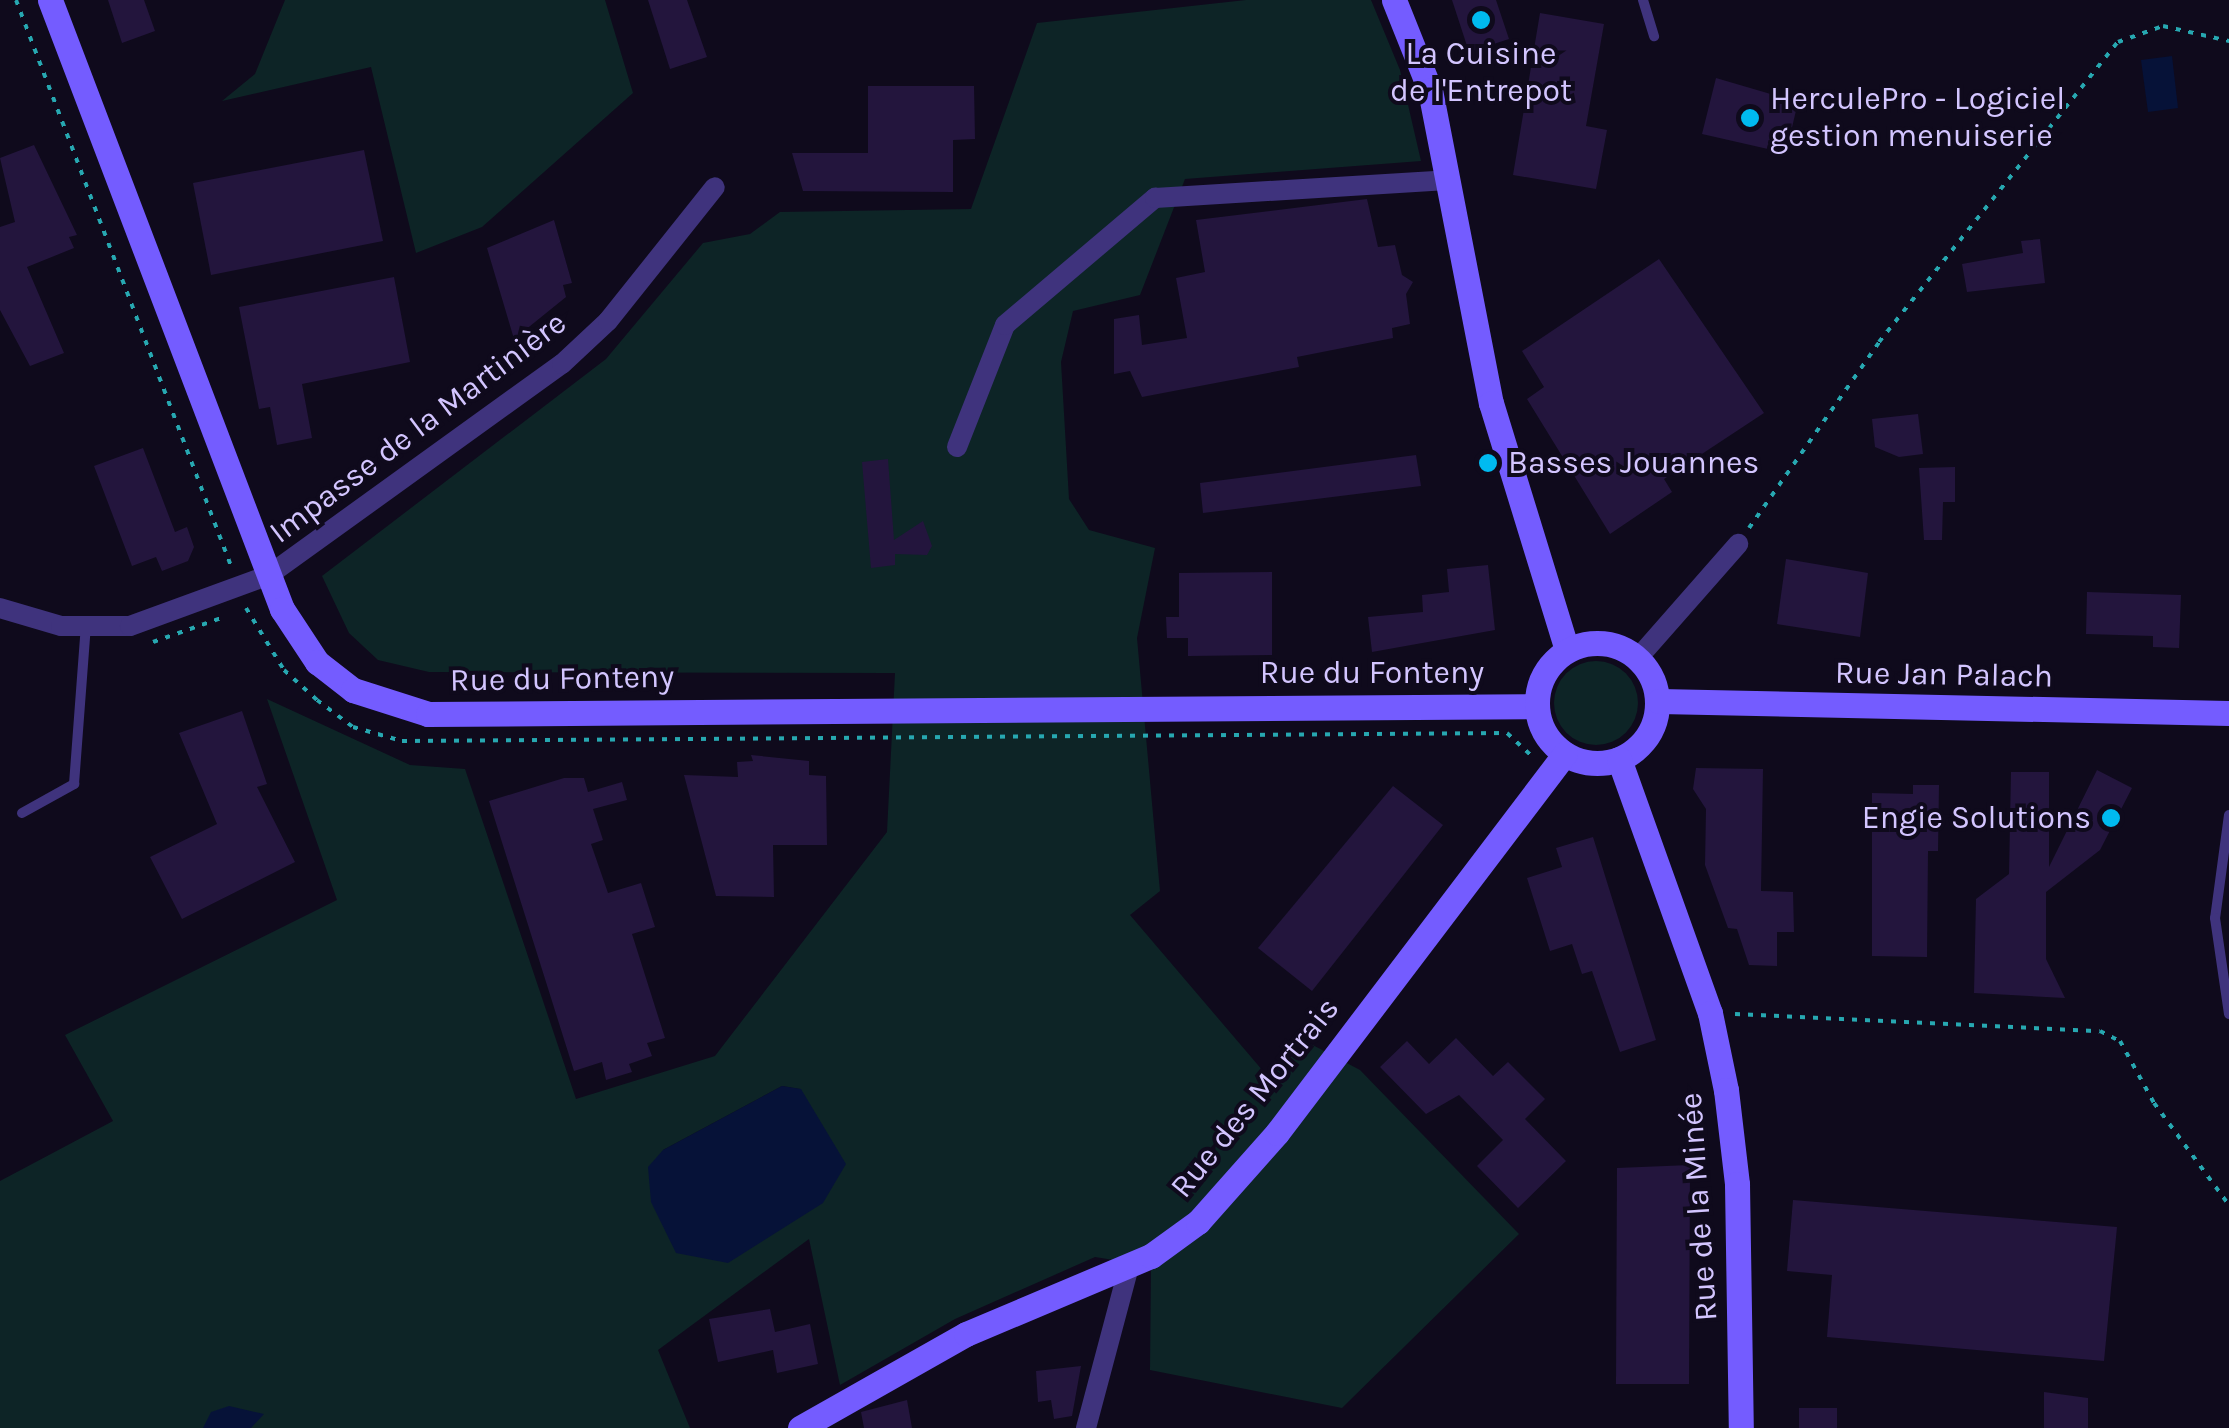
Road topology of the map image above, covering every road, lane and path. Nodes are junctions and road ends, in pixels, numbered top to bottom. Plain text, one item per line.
1 (16, 0) edge
2 (50, 0) edge
3 (1394, 0) edge
4 (1643, 0) edge
5 (1654, 36) dead end
6 (2229, 41) edge
7 (1447, 180) junction
8 (715, 187) dead end
9 (957, 447) dead end
10 (1738, 544) joint
11 (269, 575) junction
12 (239, 587) junction
13 (0, 608) edge
14 (86, 626) junction
15 (1567, 650) junction
16 (1638, 658) junction
17 (1659, 701) junction
18 (1536, 706) junction
19 (2229, 713) edge
20 (1565, 754) junction
21 (1620, 759) junction
22 (1538, 762) dead end
23 (22, 813) dead end
24 (2229, 815) edge
25 (1710, 1013) junction
26 (2229, 1014) edge
27 (2229, 1205) edge
28 (1129, 1266) junction
29 (800, 1428) edge
30 (1086, 1428) edge
31 (1741, 1428) edge

1 - 12 path
2 - 11 street, Rue du Fonteny
3 - 7 street
4 - 5 lane
6 - 10 path
7 - 9 street
7 - 15 street
8 - 11 street, Impasse de la Martinière
10 - 16 street
11 - 12 street, Impasse de la Martinière
11 - 18 street, Rue du Fonteny
12 - 14 street, Impasse de la Martinière
12 - 22 path
13 - 14 street, Impasse de la Martinière
14 - 23 lane
15 - 16 street
15 - 18 street
16 - 17 street
17 - 19 street, Rue Jan Palach
17 - 21 street
18 - 20 street
20 - 21 street
20 - 28 street, Rue des Mortrais
21 - 25 street, Rue de la Minée
24 - 26 lane
25 - 27 path
25 - 31 street, Rue de la Minée
28 - 29 street, Rue des Mortrais
28 - 30 street

